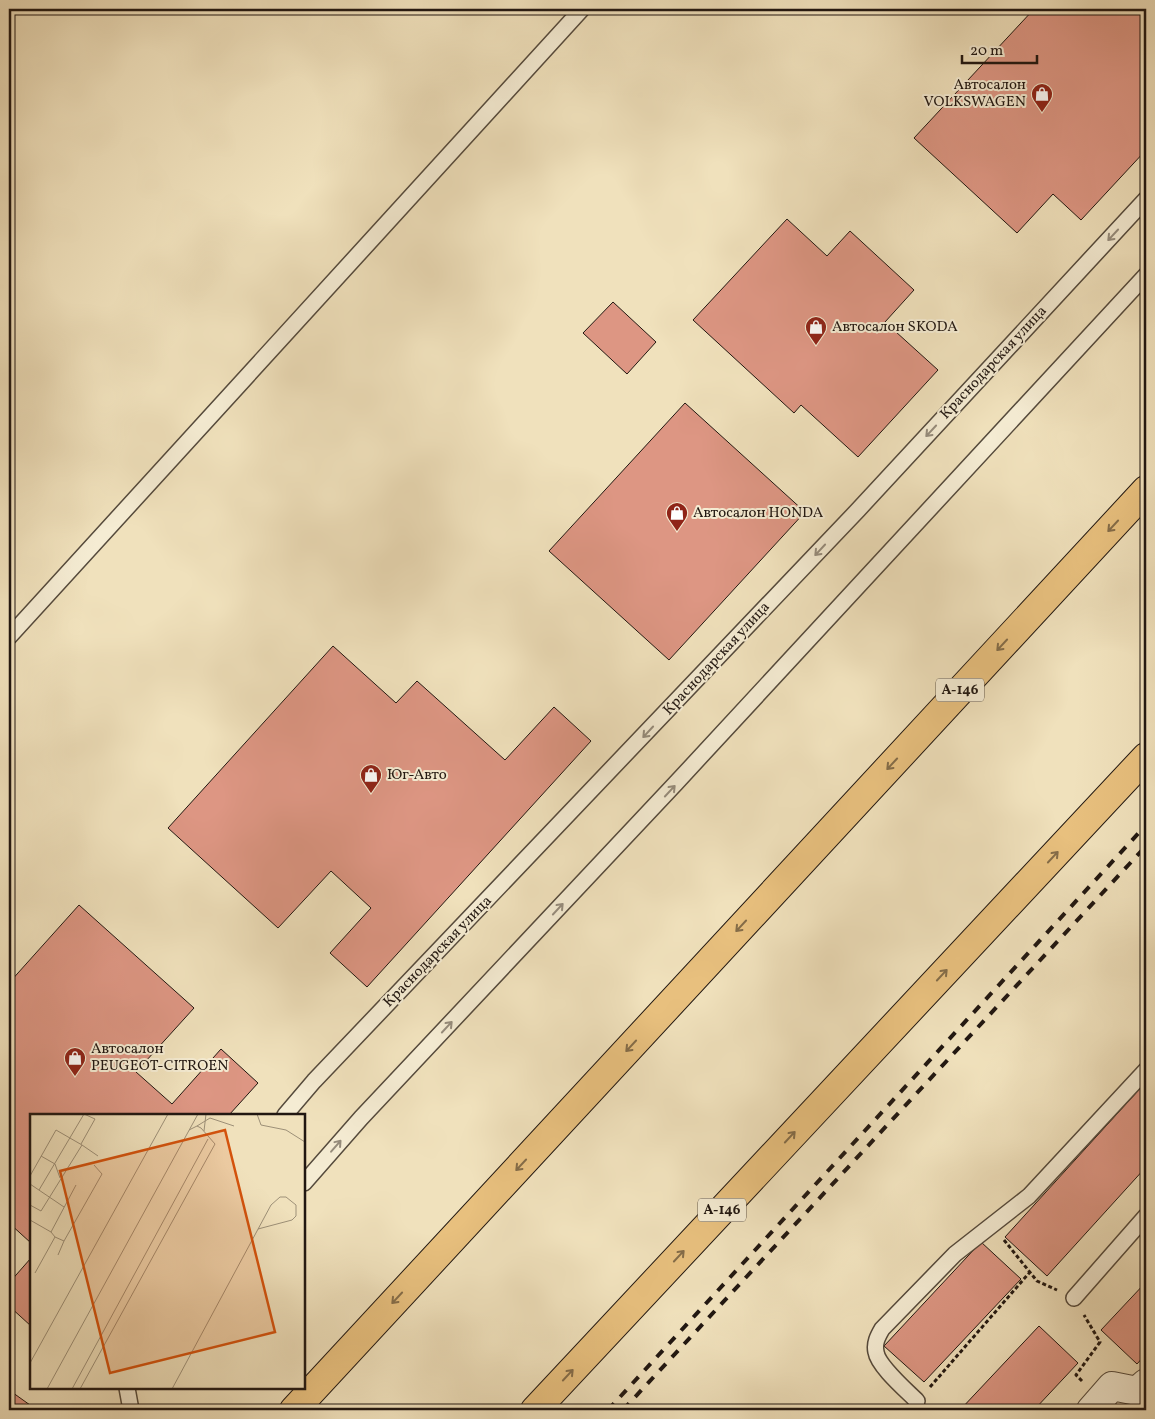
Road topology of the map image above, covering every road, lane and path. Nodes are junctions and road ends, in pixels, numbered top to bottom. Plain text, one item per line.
1 (582, 9) edge
2 (1146, 200) edge
3 (1146, 275) edge
4 (1146, 490) edge
5 (9, 637) edge
6 (1146, 757) edge
7 (1146, 1070) edge
8 (286, 1114) edge
9 (305, 1182) edge
10 (1146, 1216) edge
11 (1030, 1272) dead end
12 (1074, 1298) dead end
13 (1146, 1383) edge
14 (127, 1389) edge
15 (917, 1402) joint
16 (131, 1410) edge
17 (294, 1410) edge
18 (534, 1410) edge
19 (1091, 1410) edge

1 - 5 lane
2 -> 8 lane, Краснодарская улица
9 -> 3 lane
4 -> 17 main road, А-146
18 -> 6 main road, А-146
7 - 15 lane
10 - 12 lane
11 - 15 path
13 - 19 street
14 - 16 lane

